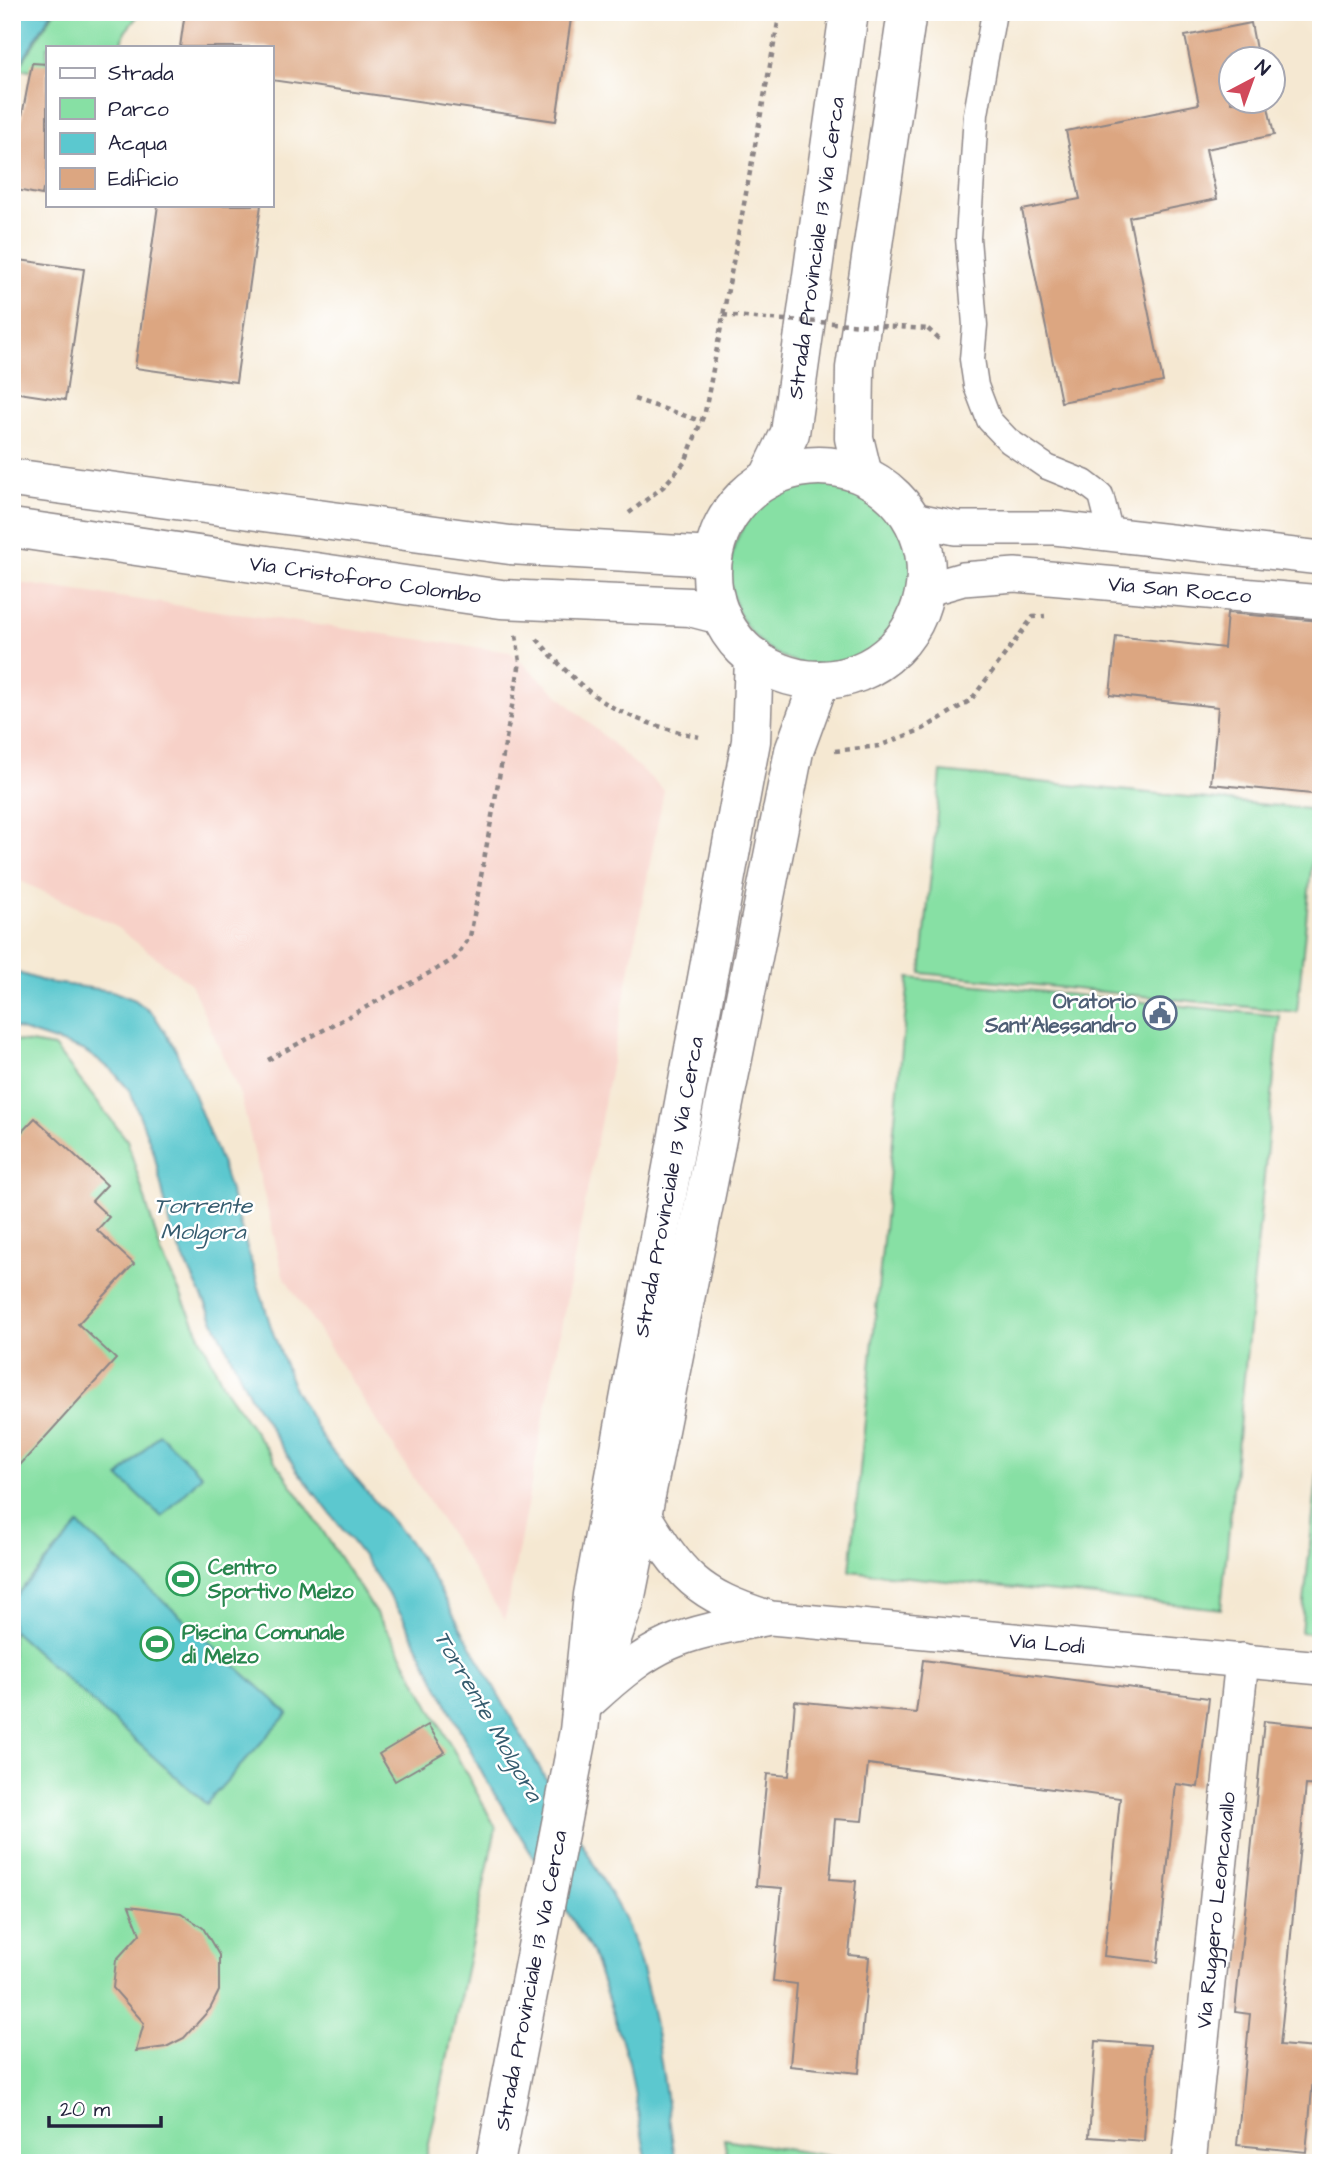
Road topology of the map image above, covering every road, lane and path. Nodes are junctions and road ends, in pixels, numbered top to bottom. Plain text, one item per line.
1 (780, 12) edge
2 (849, 12) edge
3 (907, 12) edge
4 (994, 12) edge
5 (723, 315) junction
6 (928, 329) dead end
7 (634, 399) dead end
8 (701, 421) junction
9 (863, 475) junction
10 (12, 478) edge
11 (768, 479) junction
12 (625, 516) dead end
13 (912, 519) junction
14 (12, 528) edge
15 (1074, 530) junction
16 (1111, 534) junction
17 (713, 557) junction
18 (1321, 558) edge
19 (1040, 578) junction
20 (925, 590) junction
21 (1321, 602) edge
22 (508, 615) junction
23 (721, 615) junction
24 (1047, 616) dead end
25 (754, 657) junction
26 (820, 680) junction
27 (699, 737) dead end
28 (834, 751) dead end
29 (268, 1060) dead end
30 (641, 1510) junction
31 (771, 1618) junction
32 (1242, 1660) junction
33 (1321, 1668) edge
34 (583, 1717) junction
35 (495, 2163) edge
36 (1189, 2163) edge

1 - 5 path
2 - 11 main road, Strada Provinciale 13 Via Cerca
3 - 9 main road
4 - 16 street
5 - 6 path, bridge
5 - 8 path
7 - 8 path
8 - 12 path
9 - 11 main road, Strada Provinciale 13 Via Cerca
9 - 13 main road, Strada Provinciale 13 Via Cerca
10 - 17 main road
11 - 17 main road, Strada Provinciale 13 Via Cerca
13 - 15 street
13 - 20 main road, Strada Provinciale 13 Via Cerca
14 - 22 main road, Via Cristoforo Colombo
15 - 16 street
15 - 19 street
16 - 18 street
17 - 23 main road, Strada Provinciale 13 Via Cerca
19 - 20 street, Via San Rocco
19 - 21 street, Via San Rocco
20 - 26 main road, Strada Provinciale 13 Via Cerca
22 - 23 main road, Via Cristoforo Colombo
22 - 27 path
22 - 29 path
23 - 25 main road, Strada Provinciale 13 Via Cerca
24 - 28 path
25 - 26 main road, Strada Provinciale 13 Via Cerca
25 - 34 main road, Strada Provinciale 13 Via Cerca
26 - 30 main road, Strada Provinciale 13 Via Cerca
30 - 31 street, Via Lodi
30 - 34 main road, Strada Provinciale 13 Via Cerca
31 - 32 street, Via Lodi
31 - 34 street, Via Lodi
32 - 33 street, Via Lodi
32 - 36 street, Via Ruggero Leoncavallo
34 - 35 main road, Strada Provinciale 13 Via Cerca

